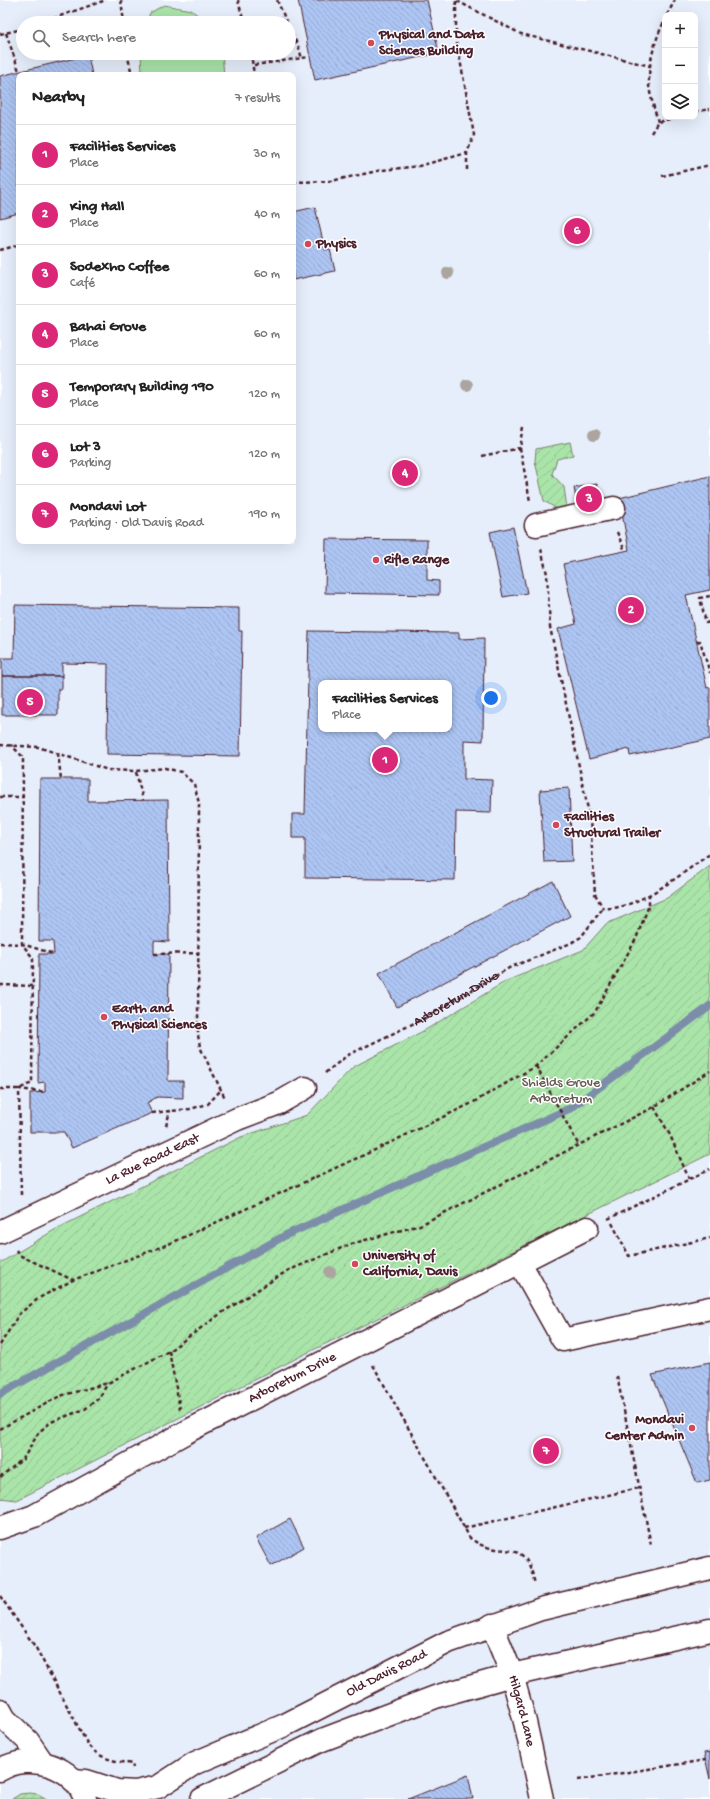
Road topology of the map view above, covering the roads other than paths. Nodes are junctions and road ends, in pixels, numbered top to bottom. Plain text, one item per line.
1 (614, 508) dead end
2 (536, 525) road end
3 (305, 1088) road end
4 (587, 1228) road end
5 (3, 1231) edge
6 (520, 1263) junction
7 (710, 1308) edge
8 (0, 1528) edge
9 (710, 1568) edge
10 (492, 1625) junction
11 (710, 1630) edge
12 (512, 1675) junction
13 (0, 1710) edge
14 (43, 1763) junction
15 (0, 1770) edge
16 (74, 1780) junction
17 (85, 1799) edge
18 (202, 1799) edge
19 (542, 1799) edge

1 - 2 street
3 - 5 street, La Rue Road East
4 - 6 street, Arboretum Drive
6 - 7 street
6 - 8 street, Arboretum Drive
9 - 10 street, Old Davis Road
10 - 12 street, Hilgard Lane
10 - 16 street, Old Davis Road
11 - 12 street
12 - 18 street
12 - 19 street, Hilgard Lane
13 - 14 street
14 - 15 street
14 - 16 street
16 - 17 street

